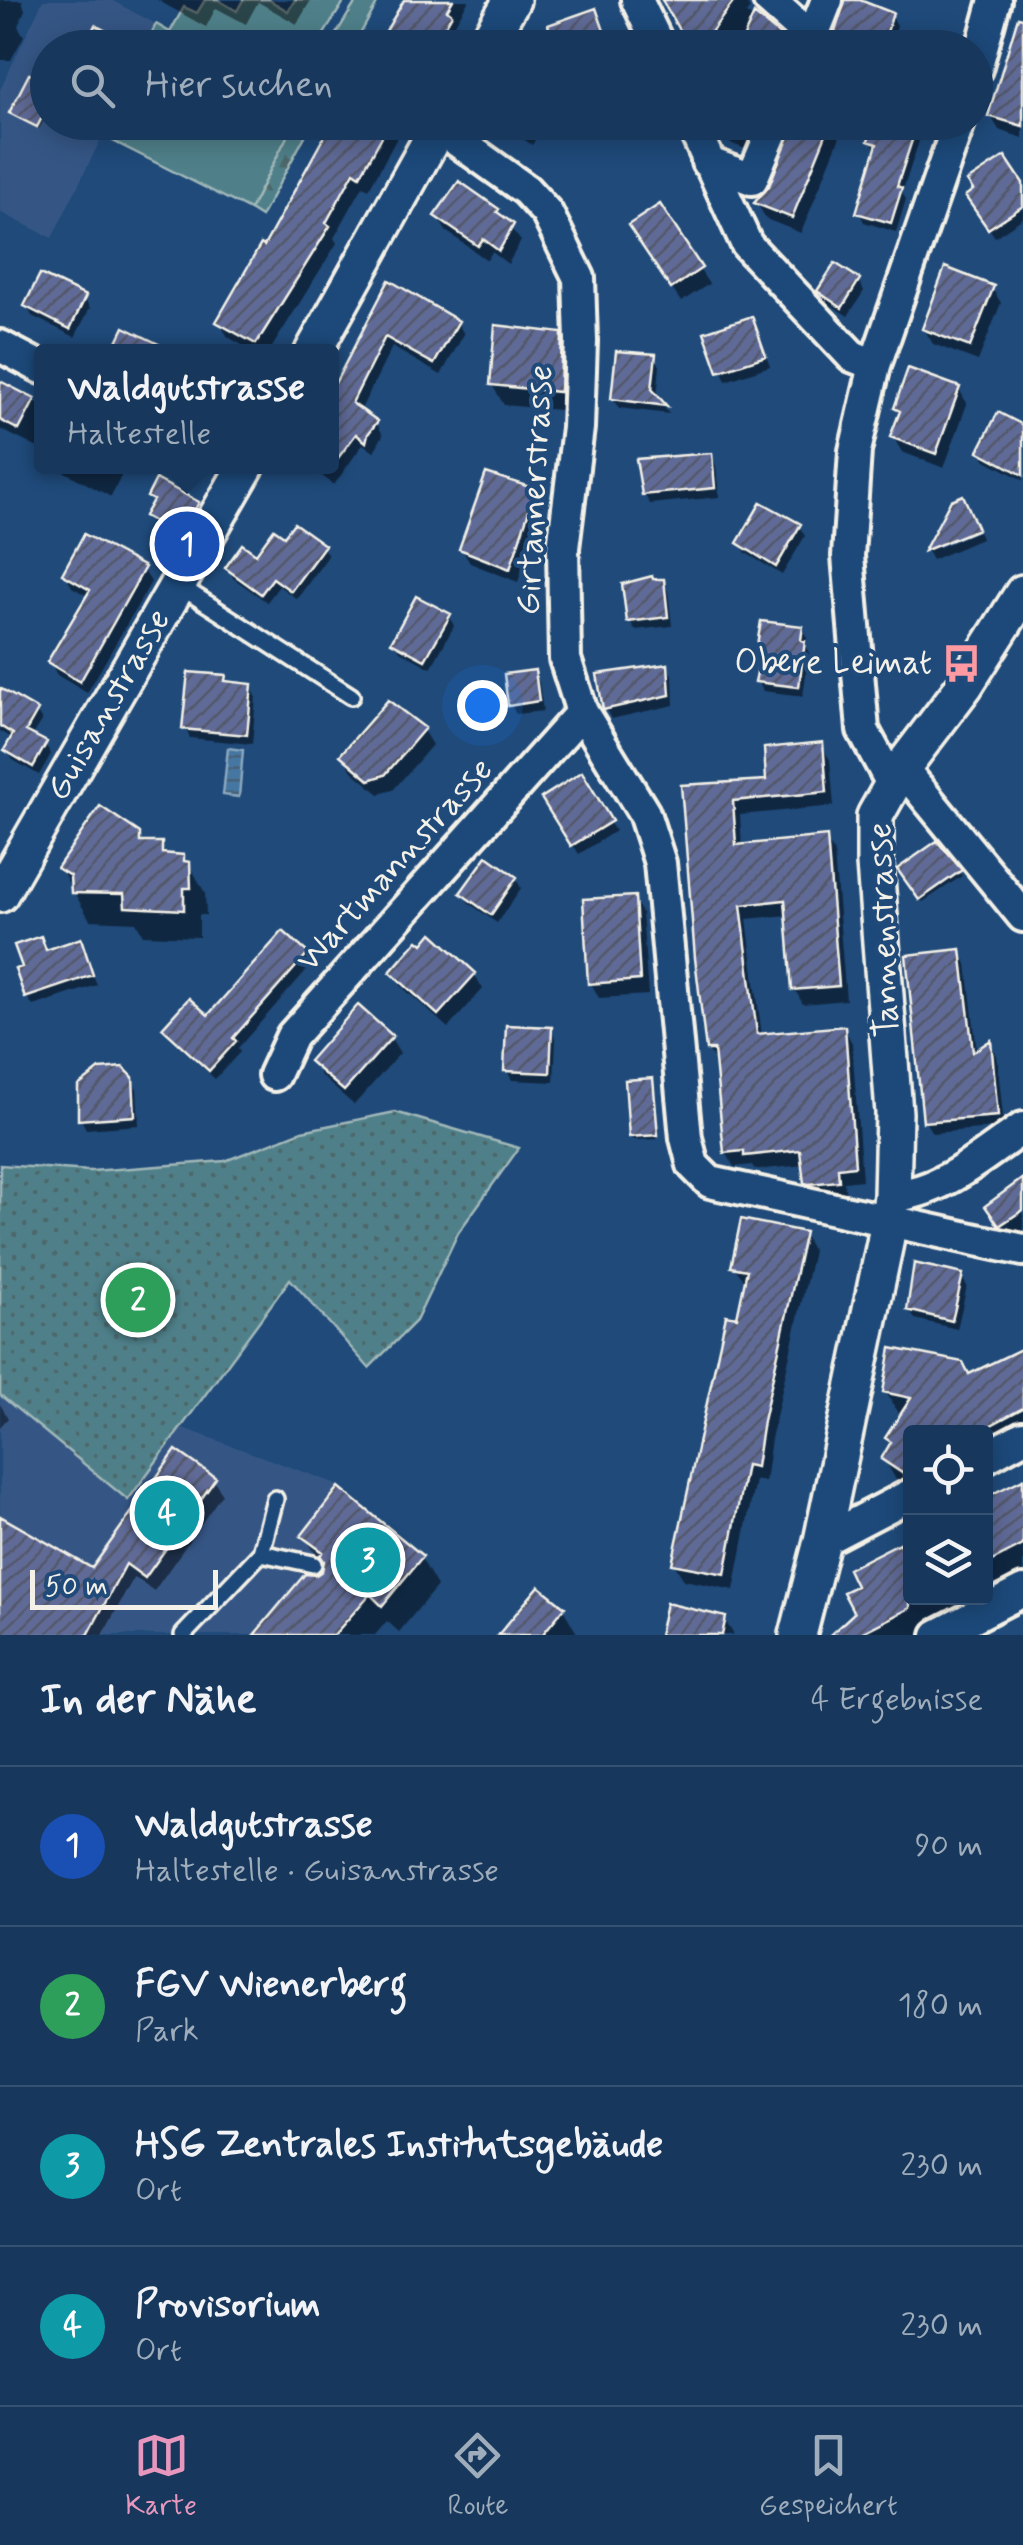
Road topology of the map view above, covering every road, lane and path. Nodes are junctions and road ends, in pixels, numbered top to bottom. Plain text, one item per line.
1 (512, 0) edge
2 (637, 0) edge
3 (770, 0) edge
4 (827, 0) edge
5 (995, 0) edge
6 (494, 30) edge
7 (651, 30) edge
8 (799, 30) edge
9 (815, 30) edge
10 (987, 30) edge
11 (432, 140) edge
12 (460, 140) edge
13 (698, 140) edge
14 (768, 140) edge
15 (953, 140) edge
16 (707, 162) junction
17 (317, 344) edge
18 (0, 346) edge
19 (34, 364) edge
20 (876, 365) junction
21 (236, 474) edge
22 (178, 585) junction
23 (1023, 593) edge
24 (350, 696) dead end
25 (582, 712) junction
26 (897, 776) junction
27 (0, 894) edge
28 (1018, 897) edge
29 (274, 1075) dead end
30 (1023, 1128) edge
31 (891, 1209) junction
32 (1023, 1250) edge
33 (1023, 1437) edge
34 (993, 1452) edge
35 (275, 1498) dead end
36 (903, 1499) edge
37 (822, 1541) junction
38 (266, 1555) junction
39 (313, 1564) dead end
40 (1023, 1591) edge
41 (184, 1635) edge
42 (798, 1635) edge
43 (938, 1635) edge

1 - 6 street
2 - 7 street
3 - 8 street
4 - 9 street
5 - 10 street
11 - 17 street
12 - 25 street, Girtannerstrasse
13 - 16 street
14 - 16 street
15 - 20 street, Tannenstrasse
16 - 20 street
18 - 19 street
20 - 26 street, Tannenstrasse
21 - 22 street, Guisanstrasse
22 - 24 lane
22 - 27 street, Guisanstrasse
23 - 26 street
25 - 29 street, Wartmannstrasse
25 - 31 street, Girtannerstrasse
26 - 28 street
26 - 31 street, Tannenstrasse
30 - 31 street
31 - 32 street, Girtannerstrasse
31 - 37 street, Tannenstrasse
33 - 34 street
35 - 38 lane
36 - 37 street
37 - 42 street, Tannenstrasse
38 - 39 lane
38 - 41 lane
40 - 43 street

